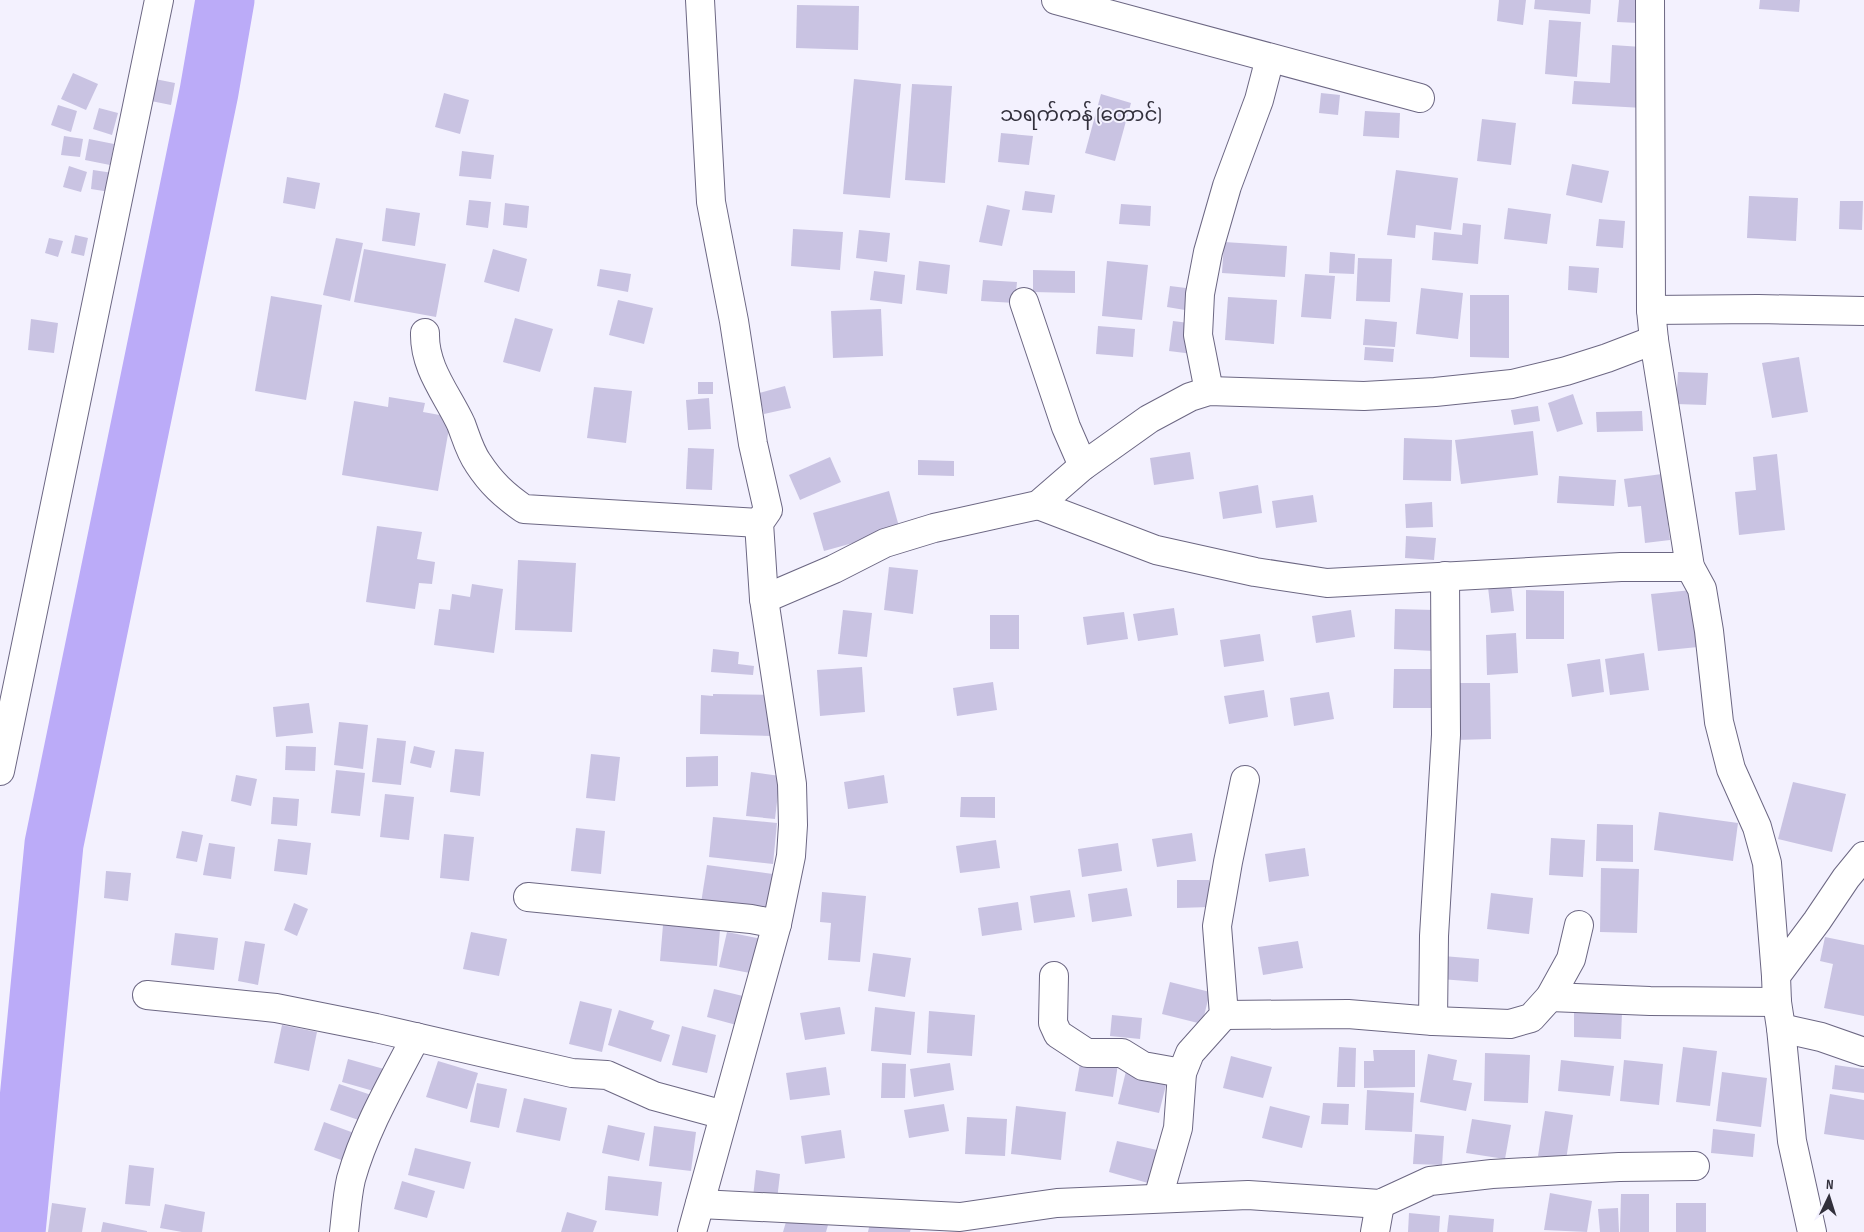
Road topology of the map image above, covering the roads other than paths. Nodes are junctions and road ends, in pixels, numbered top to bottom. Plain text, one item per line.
1 (159, 0) edge
2 (1056, 0) edge
3 (1650, 0) edge
4 (706, 4) edge
5 (1270, 58) junction
6 (1420, 98) dead end
7 (1024, 302) dead end
8 (1651, 310) junction
9 (1864, 311) edge
10 (425, 333) dead end
11 (1654, 340) junction
12 (1208, 391) junction
13 (1083, 466) junction
14 (1038, 505) junction
15 (759, 523) junction
16 (1690, 567) junction
17 (1445, 576) junction
18 (764, 599) junction
19 (0, 771) edge
20 (1245, 780) dead end
21 (1864, 856) edge
22 (528, 897) dead end
23 (777, 924) junction
24 (1580, 926) dead end
25 (1054, 976) dead end
26 (146, 995) dead end
27 (1550, 997) junction
28 (1778, 1002) junction
29 (1224, 1015) junction
30 (1433, 1021) junction
31 (416, 1037) junction
32 (1864, 1052) edge
33 (1182, 1073) junction
34 (724, 1115) junction
35 (1695, 1166) dead end
36 (1158, 1198) junction
37 (700, 1204) junction
38 (1380, 1204) junction
39 (344, 1232) edge
40 (692, 1232) edge
41 (1375, 1232) edge
42 (1812, 1232) edge

1 - 19 street
2 - 5 street
3 - 8 street
4 - 15 street
5 - 6 street
5 - 12 street
7 - 13 street
8 - 9 street
8 - 11 street
10 - 15 street
11 - 12 street
11 - 16 street
12 - 13 street
13 - 14 street
14 - 17 street
14 - 18 street
15 - 18 street
16 - 17 street
16 - 28 street
17 - 30 street
18 - 23 street
20 - 29 street
21 - 28 street
22 - 23 street
23 - 34 street
24 - 27 street
25 - 33 street
26 - 31 street
27 - 28 street
27 - 30 street
28 - 32 street
28 - 42 street
29 - 30 street
29 - 33 street
31 - 34 street
31 - 39 street
33 - 36 street
34 - 37 street
35 - 38 street
36 - 37 street
36 - 38 street
37 - 40 street
38 - 41 street

